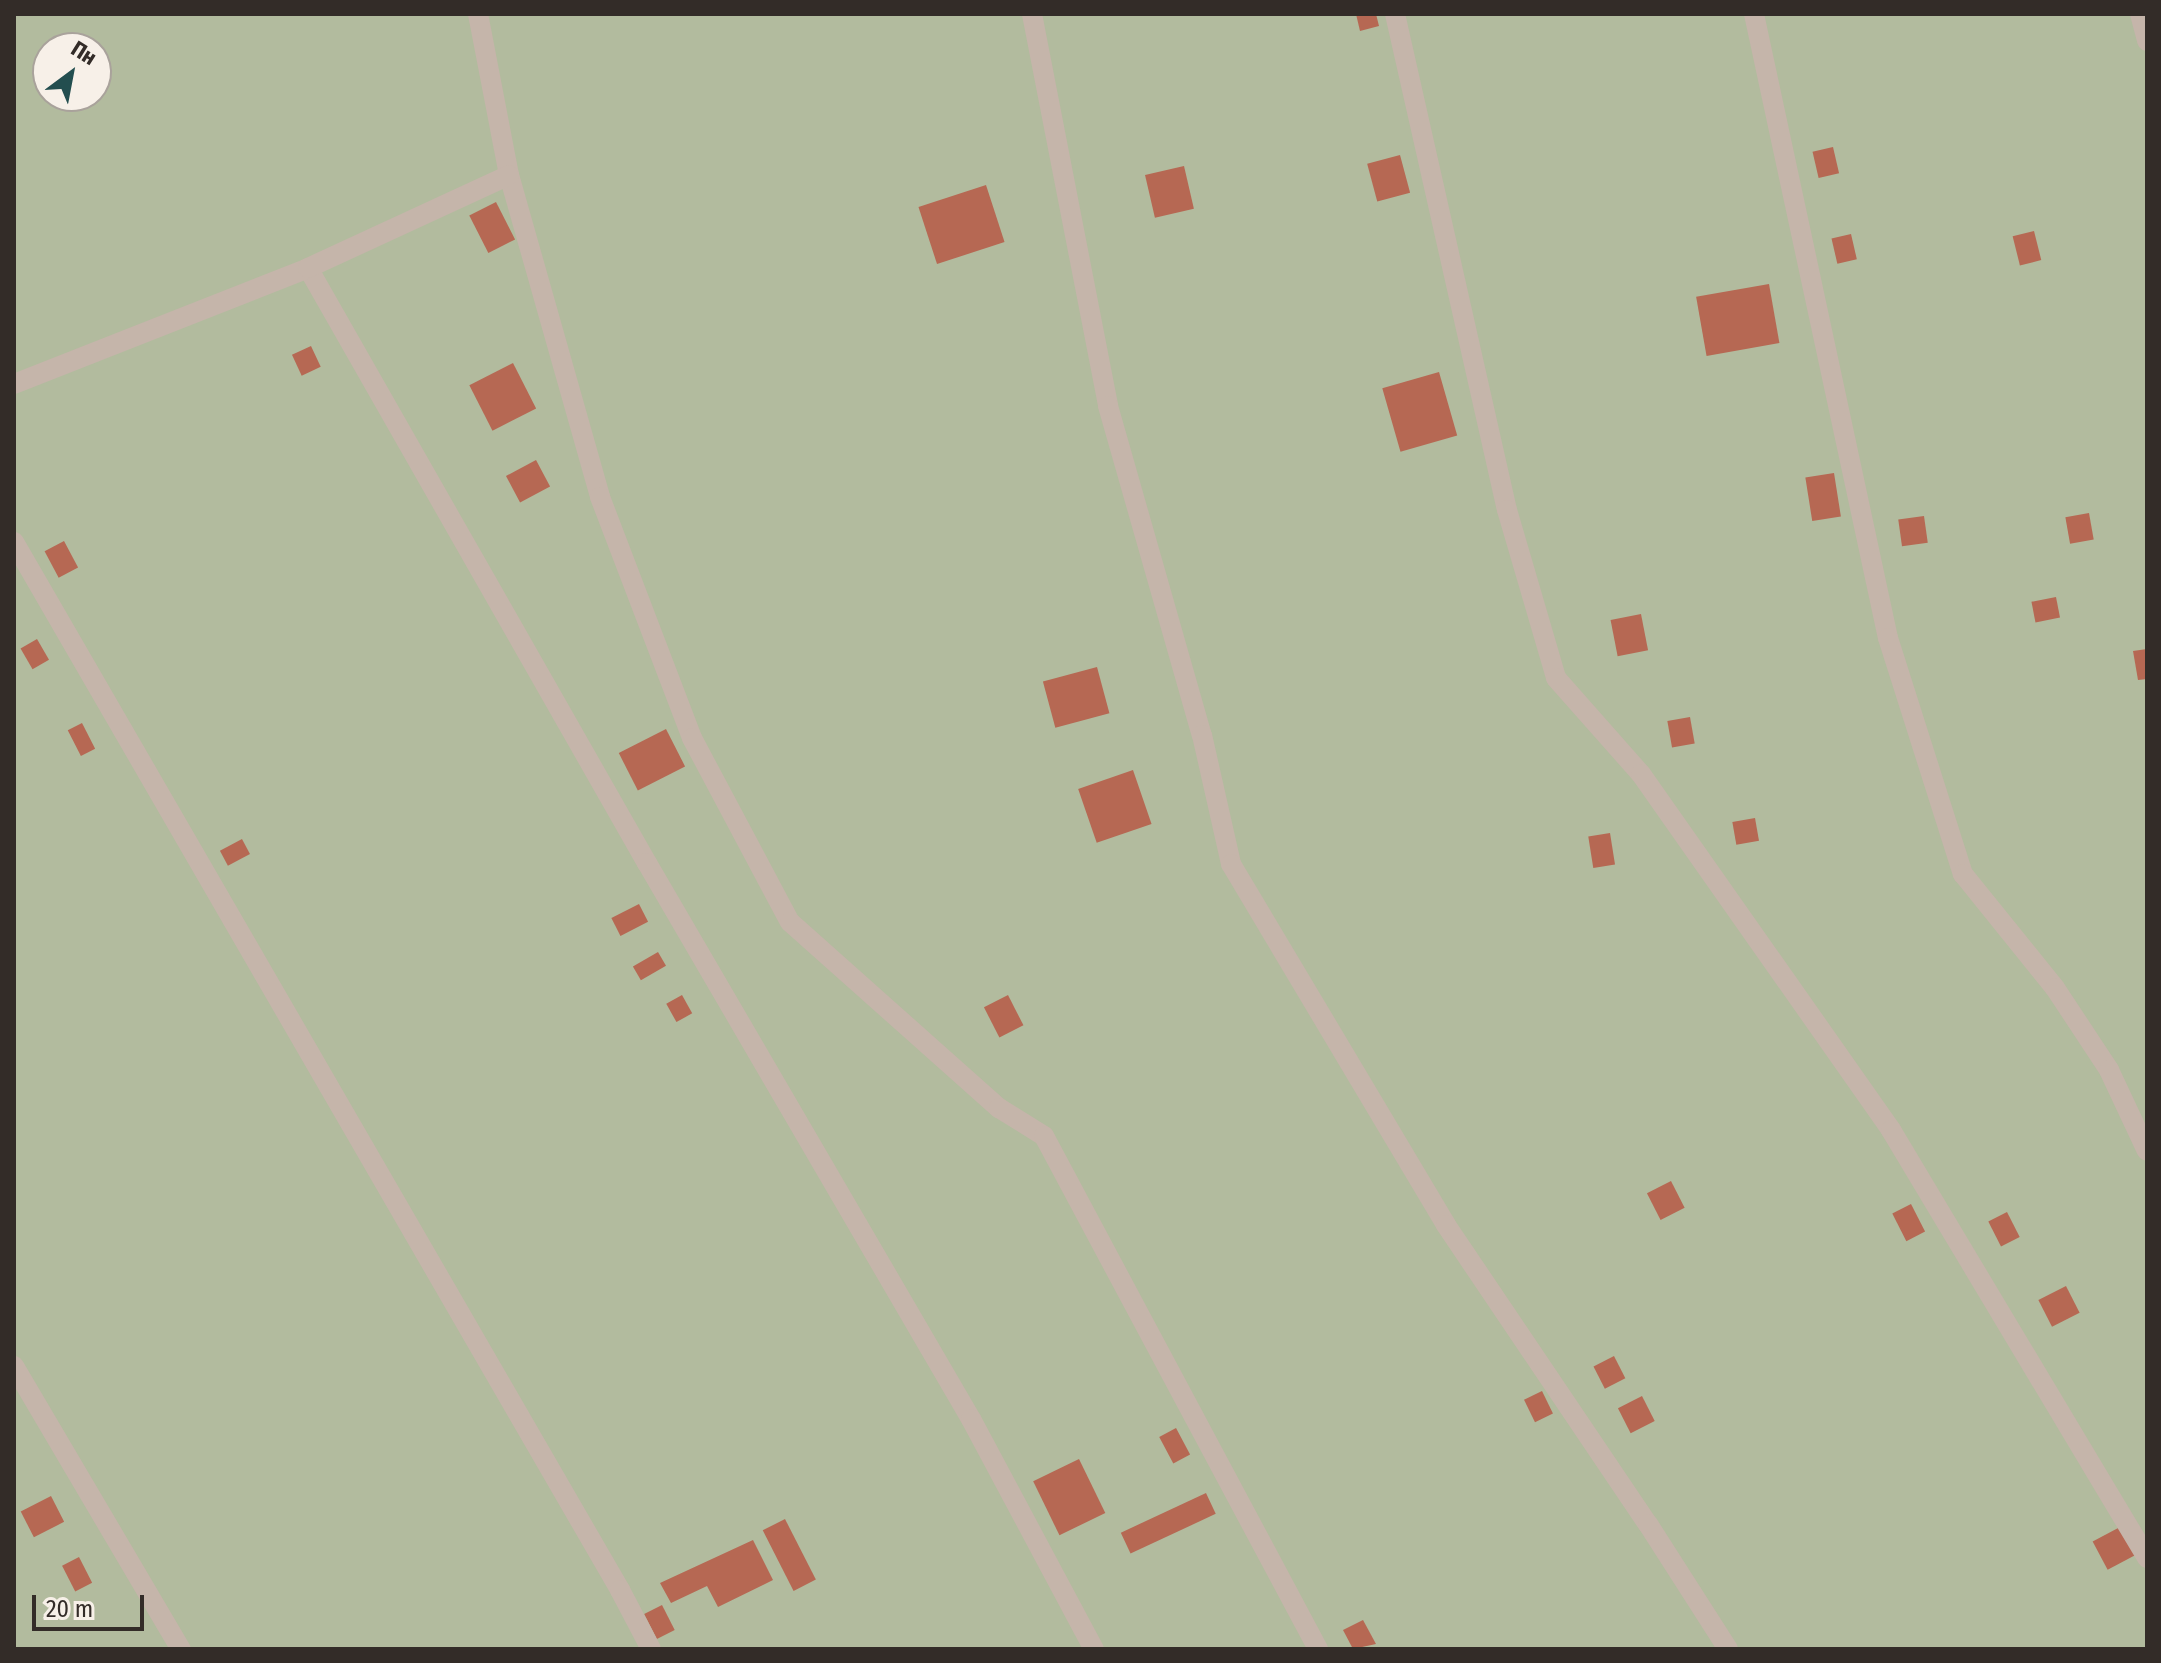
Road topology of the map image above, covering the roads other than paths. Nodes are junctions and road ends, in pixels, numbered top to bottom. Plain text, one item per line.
1 (478, 14) edge
2 (1032, 14) edge
3 (1395, 14) edge
4 (1754, 14) edge
5 (2140, 14) edge
6 (2147, 41) edge
7 (509, 175) junction
8 (308, 268) junction
9 (14, 384) edge
10 (14, 542) edge
11 (2147, 1151) edge
12 (14, 1366) edge
13 (2147, 1558) edge
14 (181, 1649) edge
15 (651, 1649) edge
16 (1094, 1649) edge
17 (1318, 1649) edge
18 (1728, 1649) edge

1 - 7 lane
2 - 18 lane
3 - 13 lane
4 - 11 lane
5 - 6 lane
7 - 8 lane
7 - 17 lane
8 - 9 lane
8 - 16 lane
10 - 15 lane
12 - 14 lane

